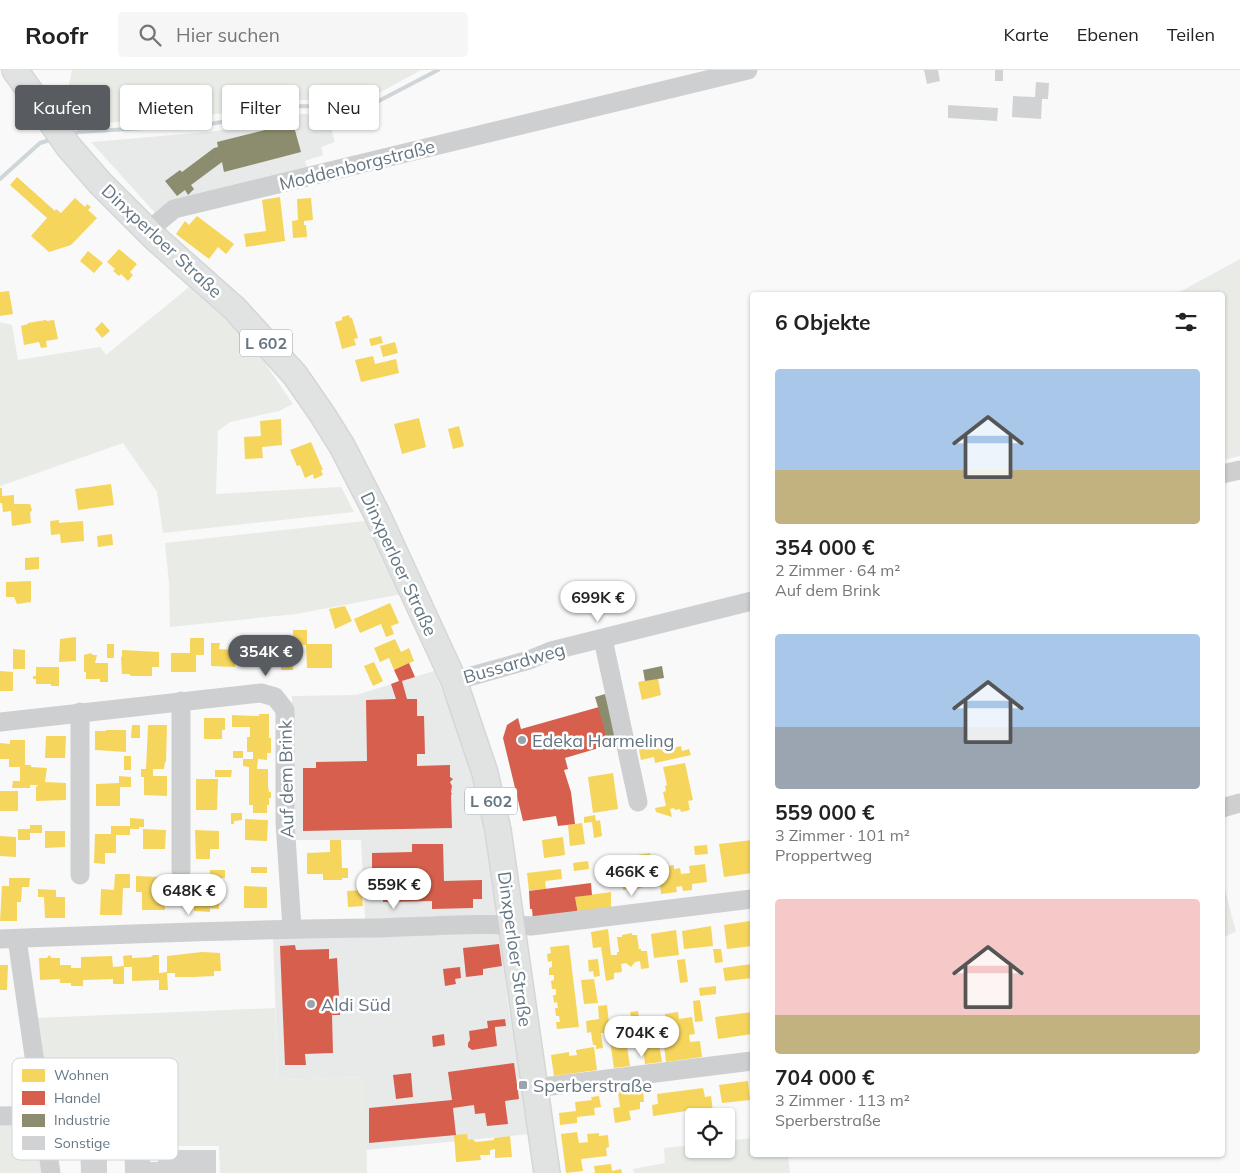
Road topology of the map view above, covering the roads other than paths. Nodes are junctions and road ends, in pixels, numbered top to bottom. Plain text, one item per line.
1 (15, 70) edge
2 (748, 70) edge
3 (148, 231) junction
4 (1240, 470) edge
5 (1225, 473) edge
6 (750, 602) edge
7 (603, 639) junction
8 (454, 681) junction
9 (182, 701) junction
10 (80, 712) junction
11 (0, 722) edge
12 (638, 802) dead end
13 (1240, 803) edge
14 (1225, 807) edge
15 (180, 871) dead end
16 (80, 875) dead end
17 (750, 900) edge
18 (512, 925) junction
19 (292, 928) junction
20 (8, 939) edge
21 (31, 1058) edge
22 (750, 1061) edge
23 (535, 1088) junction
24 (49, 1160) edge
25 (51, 1173) edge
26 (547, 1173) edge

1 - 3 main road, Dinxperloer Straße / L 602
2 - 3 street, Moddenborgstraße
3 - 8 main road, Dinxperloer Straße / L 602
4 - 5 street
6 - 7 street, Bussardweg
7 - 8 street, Bussardweg
7 - 12 street
8 - 18 main road, Dinxperloer Straße / L 602
9 - 10 street, Auf dem Brink
9 - 15 street
9 - 19 street, Auf dem Brink
10 - 11 street, Auf dem Brink
10 - 16 street
13 - 14 street
17 - 18 street
18 - 19 street
18 - 23 main road, Dinxperloer Straße / L 602
19 - 20 street
20 - 21 street
22 - 23 street
23 - 26 main road, Dinxperloer Straße / L 602
24 - 25 street

